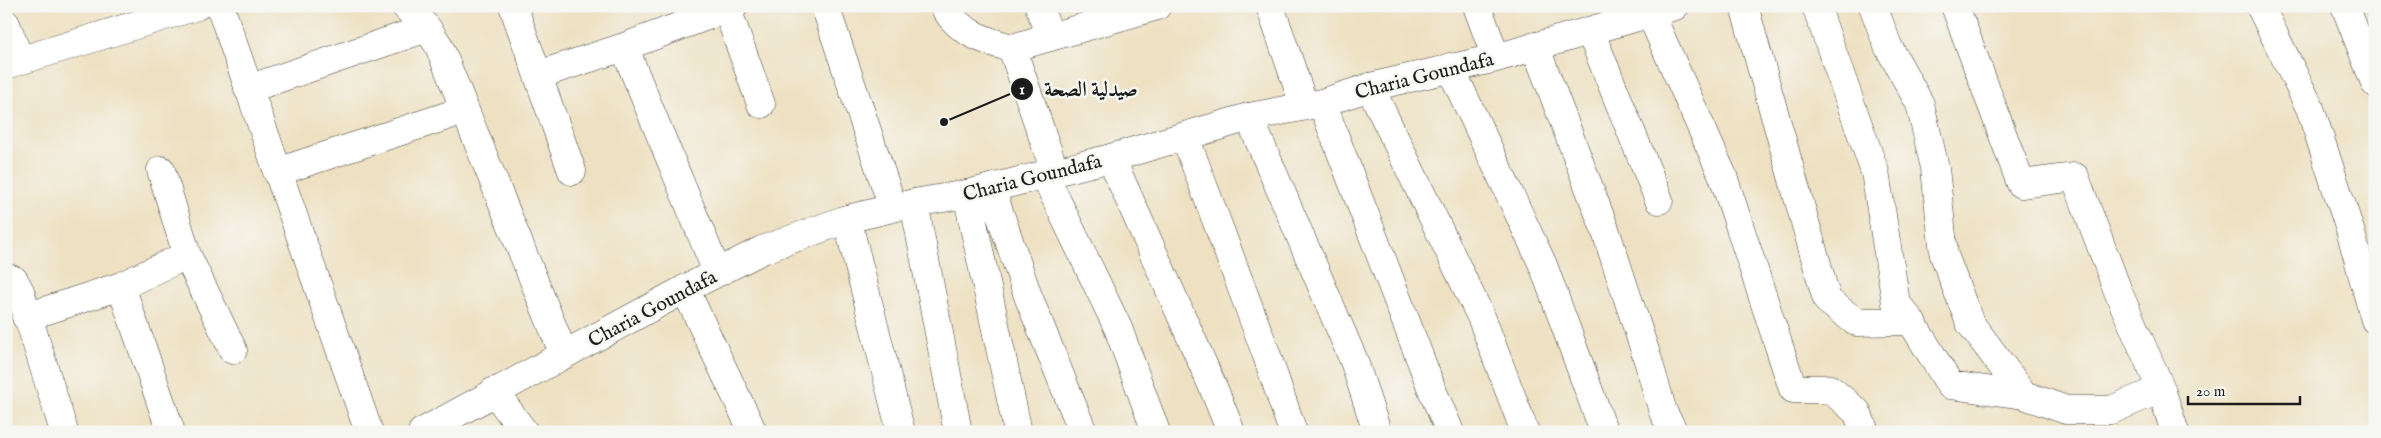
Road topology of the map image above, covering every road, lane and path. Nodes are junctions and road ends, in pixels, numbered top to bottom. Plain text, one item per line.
1 (197, 6) edge
2 (220, 6) edge
3 (405, 6) edge
4 (513, 6) edge
5 (824, 6) edge
6 (944, 6) edge
7 (1039, 6) edge
8 (1158, 6) edge
9 (1270, 6) edge
10 (1477, 6) edge
11 (1744, 6) edge
12 (1816, 6) edge
13 (1874, 6) edge
14 (1955, 6) edge
15 (2260, 6) edge
16 (2345, 6) edge
17 (731, 8) edge
18 (1663, 10) edge
19 (6, 24) edge
20 (427, 28) junction
21 (1590, 31) junction
22 (1050, 37) junction
23 (1535, 46) junction
24 (624, 47) junction
25 (1012, 48) junction
26 (1496, 58) junction
27 (13, 62) edge
28 (1450, 67) junction
29 (538, 75) junction
30 (2375, 83) edge
31 (1370, 87) junction
32 (248, 89) junction
33 (761, 104) dead end
34 (1313, 104) junction
35 (465, 110) junction
36 (1249, 117) junction
37 (1185, 137) junction
38 (1111, 158) junction
39 (160, 170) dead end
40 (572, 171) dead end
41 (277, 172) junction
42 (1049, 173) junction
43 (979, 191) junction
44 (1659, 200) dead end
45 (904, 205) junction
46 (847, 220) junction
47 (187, 255) junction
48 (717, 272) junction
49 (6, 277) edge
50 (121, 286) junction
51 (685, 289) junction
52 (26, 317) junction
53 (2375, 320) edge
54 (1911, 322) junction
55 (233, 350) dead end
56 (564, 355) junction
57 (2160, 389) junction
58 (494, 391) junction
59 (2024, 395) junction
60 (63, 428) dead end
61 (171, 432) edge
62 (369, 432) edge
63 (422, 432) edge
64 (524, 432) edge
65 (753, 432) edge
66 (901, 432) edge
67 (958, 432) edge
68 (1018, 432) edge
69 (1083, 432) edge
70 (1156, 432) edge
71 (1231, 432) edge
72 (1292, 432) edge
73 (1377, 432) edge
74 (1450, 432) edge
75 (1525, 432) edge
76 (1604, 432) edge
77 (1674, 432) edge
78 (1864, 432) edge
79 (2175, 432) edge

1 - 27 street
2 - 32 street
3 - 20 street
4 - 29 street
5 - 45 street
6 - 25 street
7 - 22 street
8 - 22 street
9 - 34 street
10 - 26 street
11 - 54 street
12 - 54 street
13 - 59 street
14 - 57 street
15 - 53 street
16 - 30 street
17 - 24 street
17 - 33 street
18 - 21 street, Charia Goundafa
18 - 78 street
19 - 27 street
20 - 32 street
20 - 35 street
21 - 23 street, Charia Goundafa
21 - 44 street
22 - 25 street
23 - 26 street, Charia Goundafa
23 - 77 street
24 - 29 street
24 - 48 street
25 - 42 street
26 - 28 street, Charia Goundafa
28 - 31 street, Charia Goundafa
28 - 76 street
29 - 40 street
31 - 34 street, Charia Goundafa
31 - 75 street
32 - 41 street
34 - 36 street, Charia Goundafa
34 - 74 street
35 - 41 street
35 - 56 street
36 - 37 street, Charia Goundafa
36 - 73 street
37 - 38 street, Charia Goundafa
37 - 72 street
38 - 42 street, Charia Goundafa
38 - 71 street
39 - 47 street
41 - 62 street
42 - 43 street, Charia Goundafa
42 - 70 street
43 - 45 street, Charia Goundafa
43 - 68 street
43 - 69 street
45 - 46 street, Charia Goundafa
45 - 67 street
46 - 48 street, Charia Goundafa
46 - 66 street
47 - 50 street
47 - 55 street
48 - 51 street, Charia Goundafa
49 - 52 street
50 - 52 street
50 - 61 street
51 - 56 street, Charia Goundafa
51 - 65 street
52 - 60 street
54 - 59 street
56 - 58 street, Charia Goundafa
57 - 59 street
57 - 79 street
58 - 63 street, Charia Goundafa
58 - 64 street

